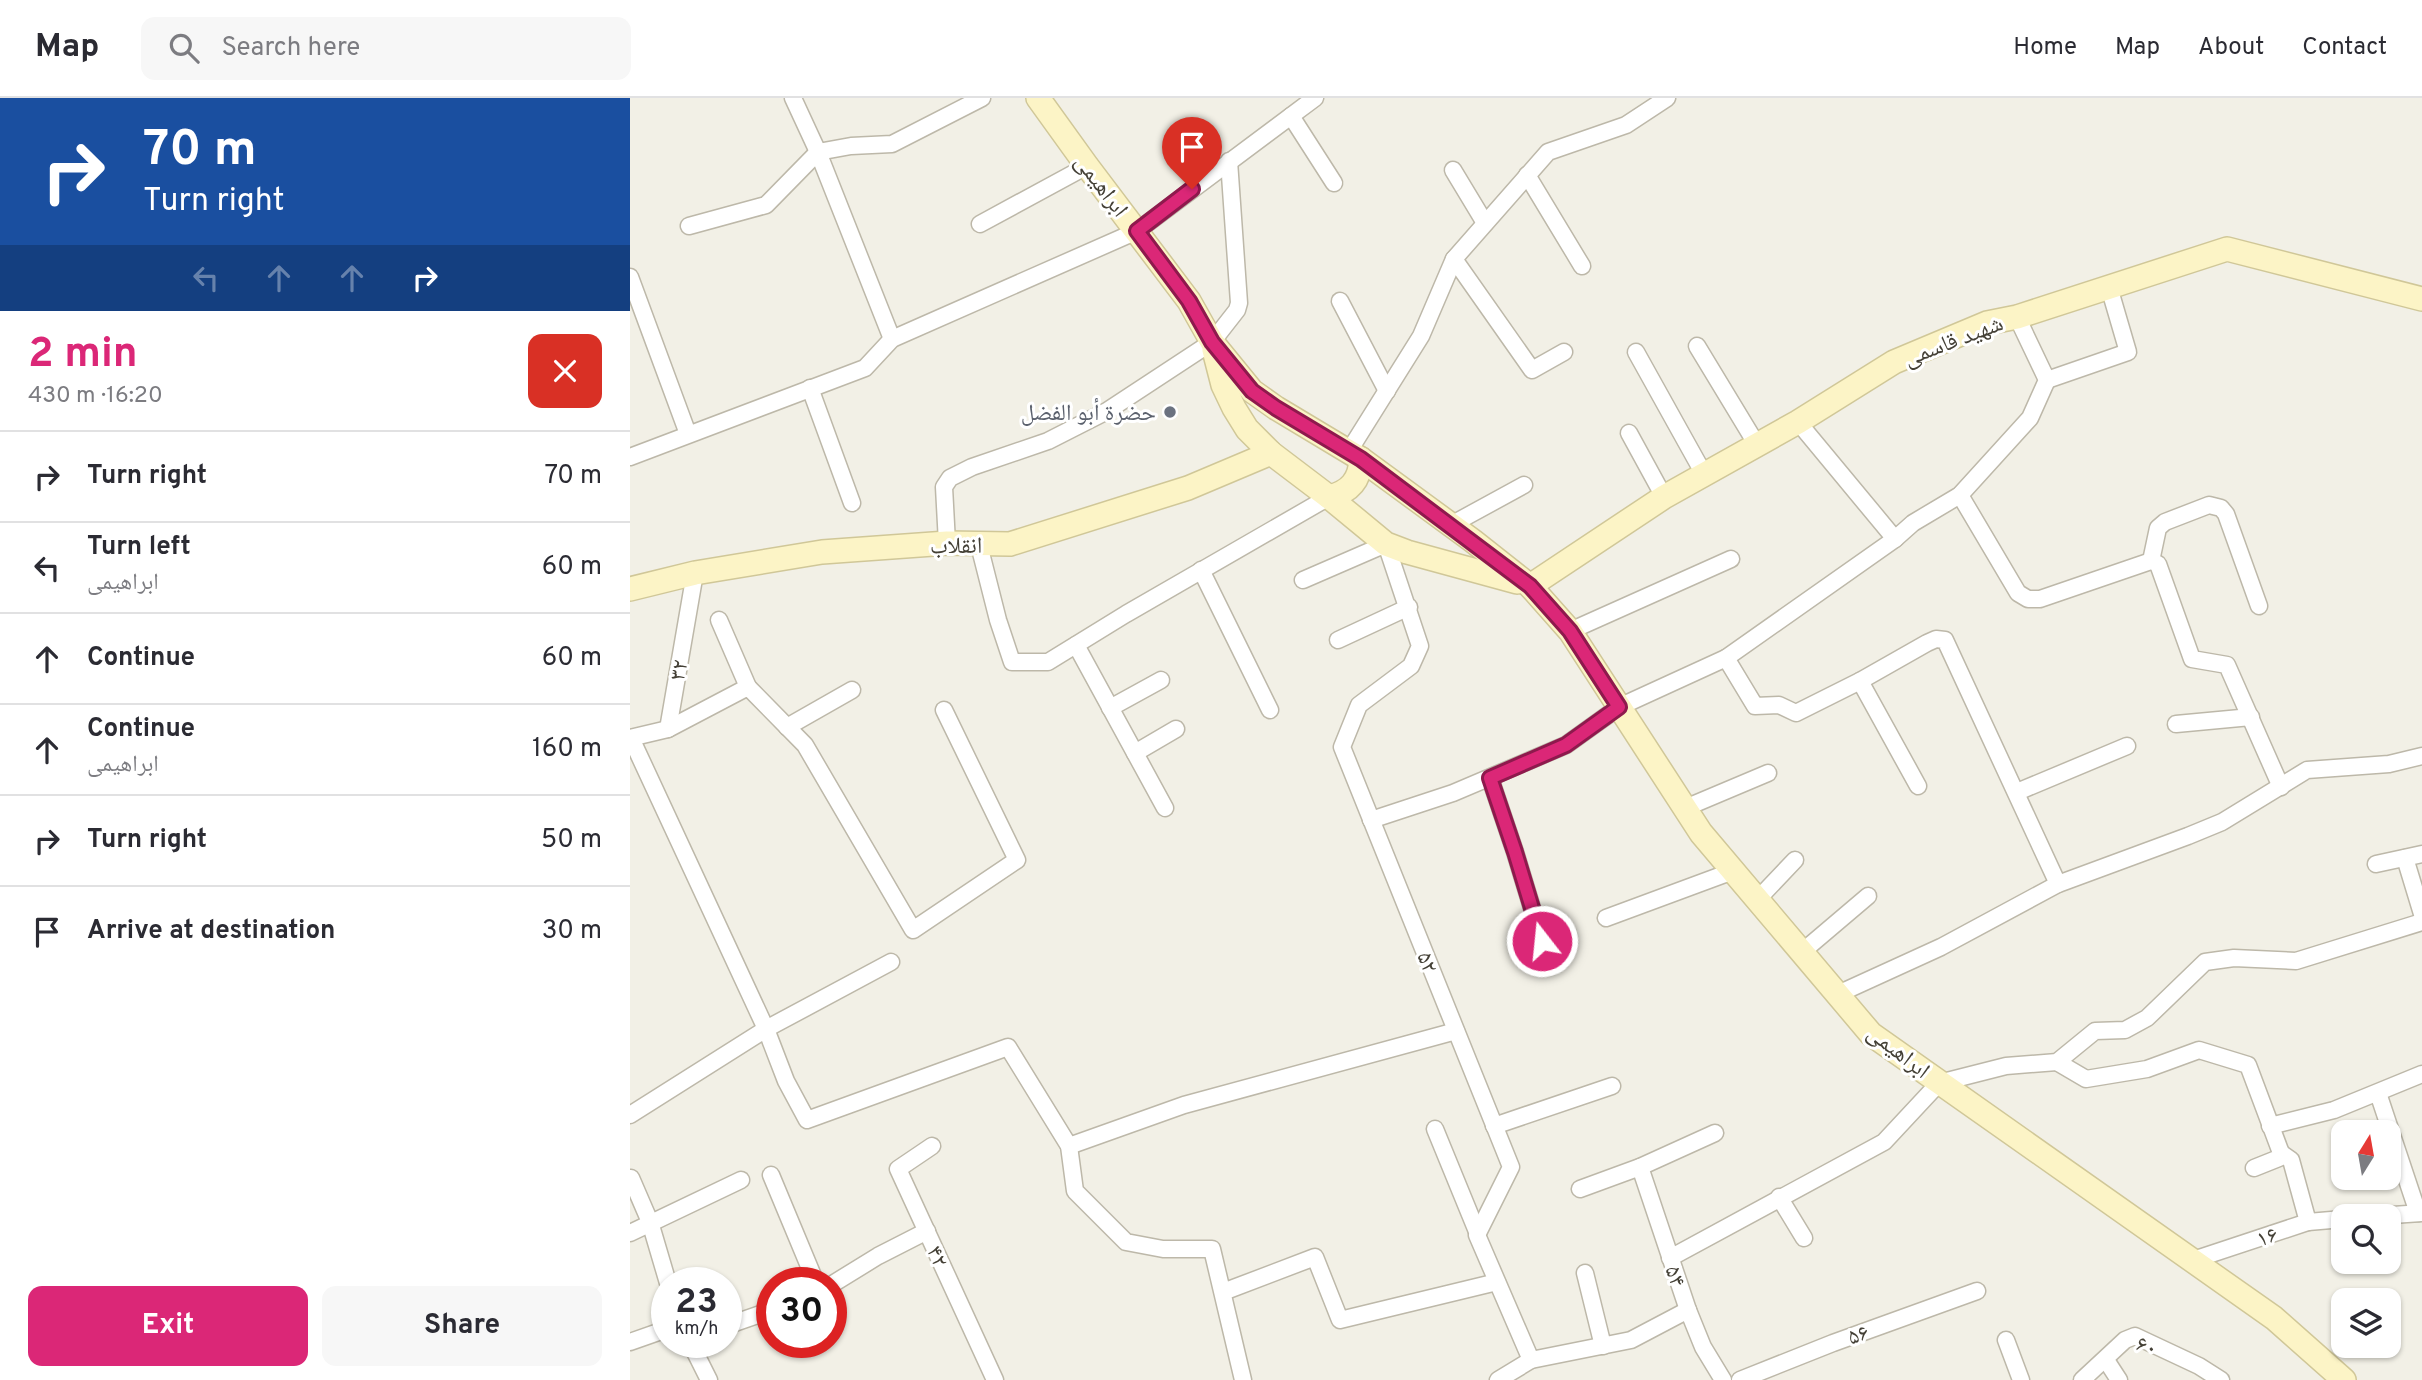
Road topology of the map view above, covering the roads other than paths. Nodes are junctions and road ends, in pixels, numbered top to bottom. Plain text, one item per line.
1 (793, 98) edge
2 (982, 98) edge
3 (1038, 98) edge
4 (1315, 98) edge
5 (1667, 98) edge
6 (1291, 116) junction
7 (818, 152) junction
8 (1229, 161) junction
9 (1087, 166) junction
10 (1453, 170) dead end
11 (1527, 175) junction
12 (1334, 183) dead end
13 (1485, 223) junction
14 (980, 224) dead end
15 (689, 226) dead end
16 (1137, 231) junction
17 (1454, 259) junction
18 (1582, 266) dead end
19 (630, 277) edge
20 (2109, 287) junction
21 (2422, 299) edge
22 (1340, 301) dead end
23 (2017, 317) junction
24 (892, 339) junction
25 (1212, 342) junction
26 (1697, 346) dead end
27 (1564, 352) dead end
28 (1636, 352) dead end
29 (2046, 380) junction
30 (810, 388) junction
31 (1387, 391) junction
32 (1798, 422) junction
33 (1629, 433) dead end
34 (688, 434) junction
35 (1757, 445) junction
36 (1271, 453) junction
37 (1355, 455) junction
38 (630, 457) edge
39 (1704, 476) junction
40 (1524, 485) dead end
41 (1961, 495) junction
42 (1329, 496) junction
43 (1664, 497) junction
44 (852, 503) dead end
45 (1449, 526) junction
46 (1895, 539) junction
47 (947, 543) junction
48 (1386, 544) junction
49 (979, 545) junction
50 (1731, 559) dead end
51 (2151, 561) junction
52 (1201, 570) junction
53 (695, 573) junction
54 (1303, 580) dead end
55 (1530, 586) junction
56 (630, 589) edge
57 (2259, 606) dead end
58 (1409, 607) junction
59 (719, 620) dead end
60 (1570, 631) junction
61 (1338, 640) dead end
62 (1076, 645) junction
63 (1726, 658) junction
64 (1161, 680) dead end
65 (1860, 681) junction
66 (748, 687) junction
67 (852, 690) dead end
68 (1619, 707) junction
69 (1110, 708) junction
70 (944, 710) dead end
71 (1270, 710) dead end
72 (2251, 717) junction
73 (2176, 724) dead end
74 (787, 727) junction
75 (668, 729) junction
76 (1176, 729) dead end
77 (630, 738) edge
78 (2127, 746) dead end
79 (1135, 753) junction
80 (2422, 756) edge
81 (1768, 772) dead end
82 (1490, 778) junction
83 (1917, 786) dead end
84 (2281, 787) junction
85 (2017, 792) junction
86 (1165, 808) dead end
87 (1685, 808) junction
88 (1371, 820) junction
89 (2422, 854) edge
90 (2405, 858) junction
91 (1795, 860) dead end
92 (2376, 863) dead end
93 (1733, 871) junction
94 (2059, 884) junction
95 (1868, 896) dead end
96 (1757, 900) junction
97 (2422, 914) edge
98 (1606, 918) dead end
99 (2422, 922) edge
100 (1542, 941) dead end
101 (1802, 952) junction
102 (891, 962) dead end
103 (1838, 994) junction
104 (766, 1029) junction
105 (1456, 1031) junction
106 (2057, 1062) junction
107 (2422, 1074) edge
108 (1939, 1083) junction
109 (1612, 1087) dead end
110 (2378, 1093) junction
111 (630, 1115) edge
112 (1494, 1126) junction
113 (2270, 1126) junction
114 (1435, 1129) dead end
115 (1715, 1133) dead end
116 (932, 1146) dead end
117 (1069, 1146) junction
118 (2281, 1153) junction
119 (1640, 1167) junction
120 (2254, 1168) dead end
121 (772, 1175) dead end
122 (2414, 1176) edge
123 (631, 1178) edge
124 (741, 1180) dead end
125 (1580, 1189) dead end
126 (1779, 1197) junction
127 (2420, 1213) edge
128 (2401, 1214) edge
129 (2331, 1220) edge
130 (650, 1222) junction
131 (2308, 1222) junction
132 (927, 1231) junction
133 (630, 1233) edge
134 (1478, 1234) junction
135 (1804, 1238) dead end
136 (1670, 1258) junction
137 (2193, 1260) junction
138 (663, 1267) edge
139 (809, 1267) edge
140 (1585, 1273) dead end
141 (847, 1275) edge
142 (1497, 1282) junction
143 (1977, 1291) dead end
144 (1223, 1292) junction
145 (1688, 1310) junction
146 (651, 1335) edge
147 (2006, 1340) dead end
148 (630, 1342) edge
149 (1603, 1346) junction
150 (700, 1358) edge
151 (1531, 1360) junction
152 (2106, 1360) junction
153 (2332, 1376) edge
154 (709, 1380) edge
155 (995, 1380) edge
156 (1243, 1380) edge
157 (1498, 1380) edge
158 (1723, 1380) edge
159 (1740, 1380) edge
160 (2021, 1380) edge
161 (2082, 1380) edge
162 (2119, 1380) edge
163 (2221, 1380) edge

1 - 7 street
2 - 7 street
3 - 9 main road, ابراهیمی
4 - 6 street
5 - 11 street
6 - 8 street
6 - 12 street
7 - 15 street
7 - 24 street
8 - 16 street
8 - 25 street
9 - 14 street
9 - 16 main road, ابراهیمی
10 - 13 street
11 - 13 street
11 - 18 street
13 - 17 street
16 - 24 street
16 - 25 main road, ابراهیمی
17 - 27 street
17 - 31 street
19 - 34 street
20 - 21 main road, شهید قاسمی
20 - 23 main road, شهید قاسمی
20 - 29 street
22 - 31 street
23 - 29 street
23 - 32 main road, شهید قاسمی
24 - 30 street
25 - 36 main road
25 - 37 main road, ابراهیمی
25 - 47 street
26 - 35 street
28 - 39 street
29 - 41 street
30 - 34 street
30 - 44 street
31 - 37 street
32 - 35 main road, شهید قاسمی
32 - 46 street
33 - 43 street
34 - 38 street
35 - 39 main road, شهید قاسمی
36 - 42 main road
36 - 49 main road, انقلاب
37 - 42 main road
37 - 45 main road, ابراهیمی
39 - 43 main road, شهید قاسمی
40 - 45 street
41 - 46 street
41 - 51 street
42 - 48 main road
42 - 52 street
43 - 55 main road, شهید قاسمی
45 - 55 main road, ابراهیمی
46 - 63 street
47 - 49 main road, انقلاب
47 - 53 main road, انقلاب
48 - 54 street
48 - 55 main road
48 - 58 street, ۵۲
49 - 62 street
50 - 60 street
51 - 57 street
51 - 72 street
52 - 62 street
52 - 71 street
53 - 56 main road, انقلاب
53 - 75 street, ۳۲
55 - 60 main road, ابراهیمی
58 - 61 street
58 - 88 street, ۵۲
59 - 66 street
60 - 68 main road, ابراهیمی
62 - 69 street
63 - 65 street
63 - 68 street
64 - 69 street
65 - 83 street
65 - 85 street
66 - 74 street
66 - 75 street
67 - 74 street
68 - 82 street
68 - 87 main road, ابراهیمی
69 - 79 street
70 - 74 street
72 - 73 street
72 - 84 street
75 - 77 street
76 - 79 street
77 - 104 street
78 - 85 street
79 - 86 street
80 - 84 street
81 - 87 street
82 - 88 street
82 - 100 street
84 - 94 street
85 - 94 street
87 - 93 main road, ابراهیمی
88 - 105 street, ۵۲
89 - 90 street
90 - 92 street
90 - 97 street
91 - 96 street
93 - 96 main road, ابراهیمی
93 - 98 street
94 - 103 street
95 - 101 street
96 - 101 main road, ابراهیمی
99 - 106 street
101 - 103 main road, ابراهیمی
102 - 104 street
103 - 108 main road, ابراهیمی
104 - 111 street
104 - 117 street
105 - 112 street, ۵۲
105 - 117 street
106 - 108 street
106 - 113 street
107 - 110 street
108 - 126 street
108 - 137 main road, ابراهیمی
109 - 112 street
110 - 113 street
110 - 122 street
112 - 134 street, ۵۲
113 - 118 street
114 - 134 street
115 - 119 street
116 - 132 street, ۴۲
117 - 144 street
118 - 120 street
118 - 131 street
119 - 125 street
119 - 136 street, ۵۴
121 - 139 street
122 - 127 street
123 - 130 street
124 - 130 street
126 - 135 street
126 - 136 street
127 - 128 street
129 - 131 street, ۱۶
130 - 133 street
130 - 138 street
131 - 137 street, ۱۶
132 - 141 street
132 - 155 street, ۴۲
134 - 142 street
136 - 145 street, ۵۴
137 - 153 main road, ابراهیمی
140 - 149 street
142 - 144 street
142 - 151 street
143 - 159 street, ۵۶
144 - 156 street
145 - 149 street
145 - 158 street, ۵۴
146 - 148 street
147 - 160 street
149 - 151 street
150 - 154 street
151 - 157 street
152 - 161 street, ۶۰
152 - 162 street
152 - 163 street, ۶۰

